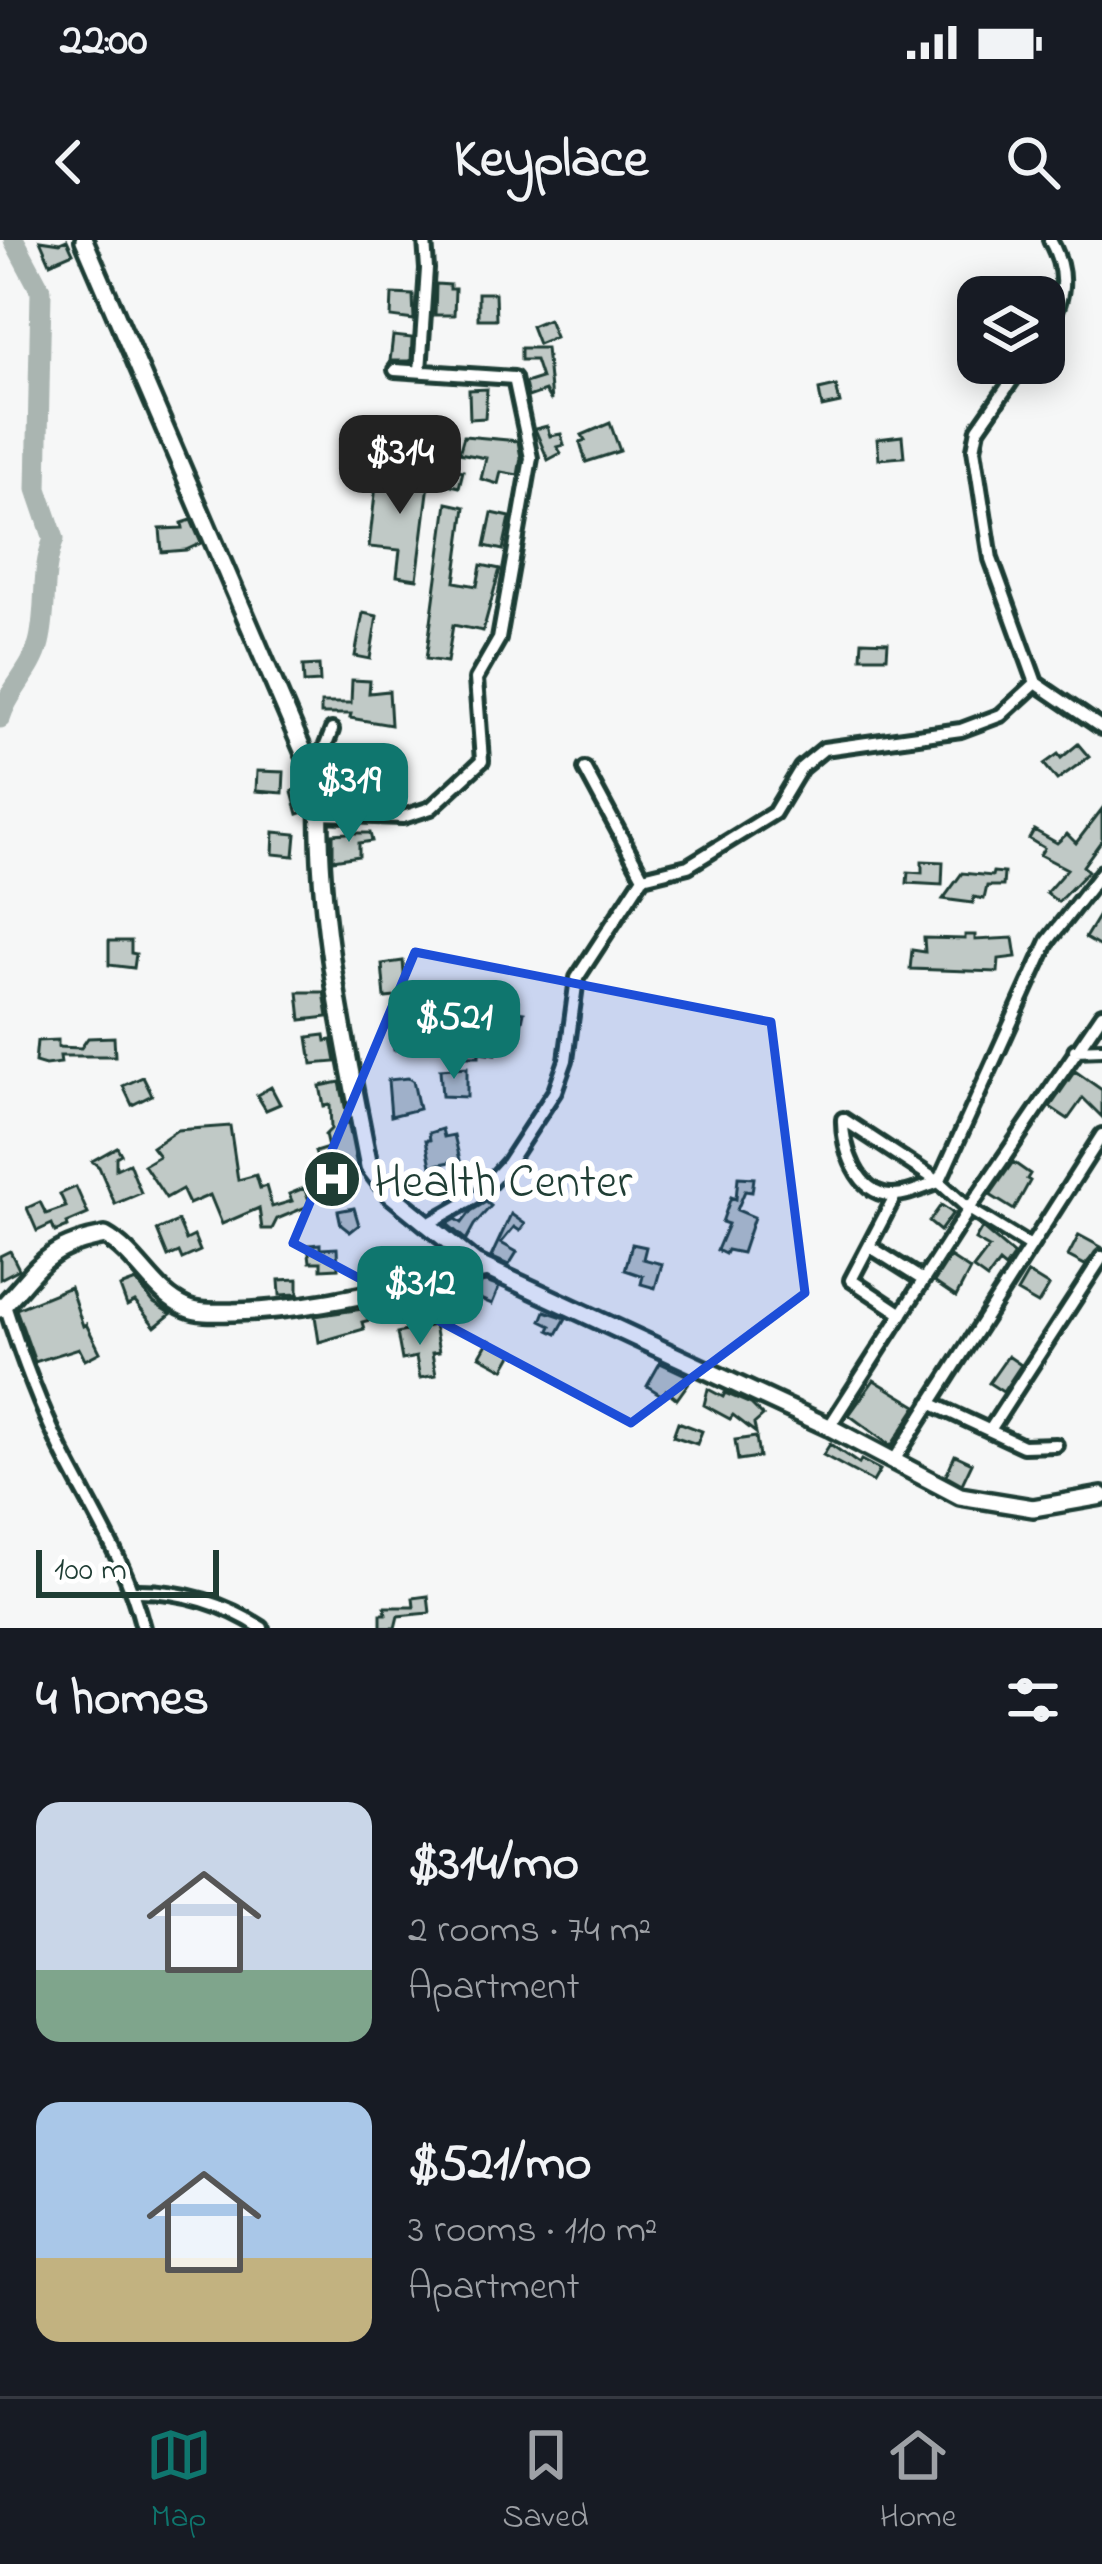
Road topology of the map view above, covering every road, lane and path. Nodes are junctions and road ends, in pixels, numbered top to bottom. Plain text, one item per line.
1 (84, 240) edge
2 (425, 240) edge
3 (1050, 240) edge
4 (1064, 276) edge
5 (395, 370) dead end
6 (420, 371) junction
7 (1008, 384) edge
8 (1036, 683) junction
9 (1102, 728) edge
10 (332, 730) dead end
11 (585, 769) dead end
12 (314, 776) junction
13 (319, 814) junction
14 (1102, 872) edge
15 (643, 878) junction
16 (1102, 1014) edge
17 (1102, 1048) edge
18 (1075, 1050) junction
19 (1100, 1141) edge
20 (939, 1182) junction
21 (895, 1196) junction
22 (970, 1208) junction
23 (426, 1225) junction
24 (869, 1246) junction
25 (1030, 1246) junction
26 (1102, 1257) edge
27 (488, 1269) junction
28 (923, 1280) junction
29 (3, 1307) edge
30 (902, 1314) junction
31 (930, 1403) junction
32 (829, 1427) junction
33 (990, 1430) junction
34 (1056, 1445) dead end
35 (893, 1462) junction
36 (1102, 1496) edge
37 (134, 1591) junction
38 (143, 1628) edge
39 (262, 1628) edge

1 - 12 main road
2 - 6 street
3 - 4 street
5 - 6 street
6 - 13 street
7 - 8 street
8 - 9 street
8 - 15 street
10 - 12 street
11 - 15 street
12 - 13 main road
13 - 23 main road
14 - 20 street
15 - 23 street
16 - 18 street
17 - 18 street
18 - 22 street
19 - 25 street
20 - 21 street
20 - 21 street
20 - 22 street
21 - 24 street
22 - 25 street
22 - 28 street
23 - 27 main road
24 - 28 street
24 - 30 street
25 - 31 street
26 - 33 street
27 - 29 main road
27 - 32 main road
28 - 30 street
29 - 37 street
30 - 32 street
31 - 33 street
31 - 35 street
32 - 35 main road
33 - 34 street
35 - 36 main road
37 - 38 street
37 - 39 street

